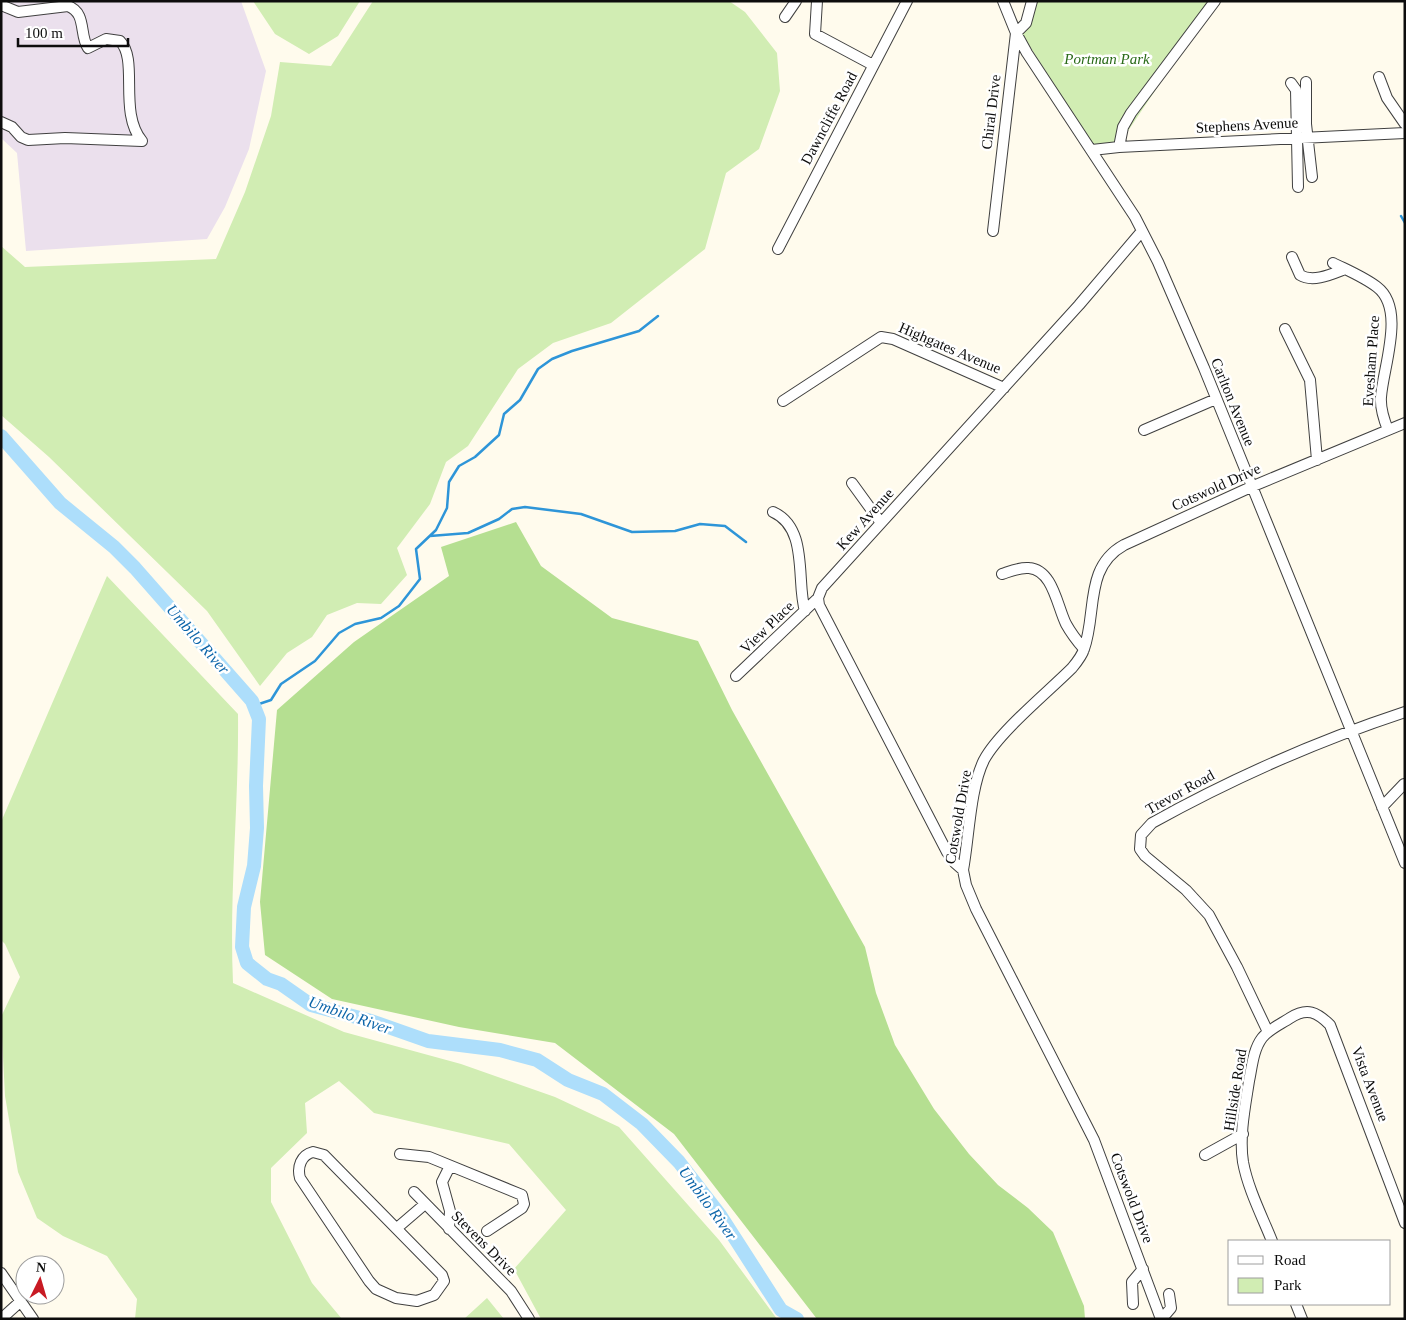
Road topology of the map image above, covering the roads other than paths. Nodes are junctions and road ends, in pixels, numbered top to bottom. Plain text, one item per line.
1 (796, 1) edge
2 (818, 1) edge
3 (907, 1) edge
4 (1003, 1) edge
5 (1032, 1) edge
6 (1215, 1) edge
7 (1, 5) edge
8 (785, 17) dead end
9 (1016, 33) junction
10 (873, 65) junction
11 (1379, 77) dead end
12 (1306, 82) dead end
13 (1291, 83) dead end
14 (1, 122) edge
15 (1405, 124) edge
16 (1405, 133) edge
17 (1308, 137) junction
18 (1296, 138) junction
19 (1120, 147) junction
20 (1092, 150) junction
21 (1312, 177) dead end
22 (1298, 187) dead end
23 (993, 231) dead end
24 (1142, 231) junction
25 (778, 249) dead end
26 (1292, 257) dead end
27 (1333, 262) dead end
28 (1345, 269) junction
29 (1285, 329) dead end
30 (1004, 388) junction
31 (1216, 399) junction
32 (782, 401) dead end
33 (1405, 423) edge
34 (1144, 430) dead end
35 (1388, 430) junction
36 (1317, 460) junction
37 (852, 483) dead end
38 (1251, 487) junction
39 (773, 512) dead end
40 (881, 524) junction
41 (1002, 574) dead end
42 (818, 598) junction
43 (805, 611) junction
44 (1084, 649) junction
45 (736, 676) dead end
46 (1405, 712) edge
47 (1350, 730) junction
48 (1404, 784) edge
49 (1382, 808) junction
50 (1405, 863) edge
51 (963, 870) junction
52 (1268, 1032) junction
53 (1243, 1134) junction
54 (400, 1154) dead end
55 (1205, 1155) dead end
56 (450, 1166) junction
57 (414, 1192) dead end
58 (425, 1204) junction
59 (1405, 1223) edge
60 (397, 1228) junction
61 (449, 1229) junction
62 (487, 1231) dead end
63 (1272, 1240) edge
64 (1143, 1269) junction
65 (1, 1273) edge
66 (15, 1293) edge
67 (1169, 1294) dead end
68 (1133, 1304) dead end
69 (17, 1305) edge
70 (24, 1305) edge
71 (1296, 1305) edge
72 (1160, 1317) edge
73 (1, 1319) edge
74 (33, 1319) edge
75 (529, 1319) edge
76 (1302, 1319) edge

1 - 8 street
2 - 10 street
3 - 10 street, Dawncliffe Road
4 - 9 street, Carlton Avenue
5 - 9 street, Chiral Drive
6 - 19 street
7 - 14 street
9 - 20 street, Carlton Avenue
9 - 23 street, Chiral Drive
10 - 25 street, Dawncliffe Road
11 - 15 street
12 - 17 street
13 - 18 street
16 - 17 street, Stephens Avenue
17 - 18 street, Stephens Avenue
17 - 21 street
18 - 19 street, Stephens Avenue
18 - 22 street
19 - 20 street, Stephens Avenue
20 - 24 street, Carlton Avenue
24 - 30 street, Kew Avenue
24 - 31 street, Carlton Avenue
26 - 28 street
27 - 28 street, Evesham Place
28 - 35 street, Evesham Place
29 - 36 street
30 - 32 street, Highgates Avenue
30 - 40 street, Kew Avenue
31 - 34 street
31 - 38 street, Carlton Avenue
33 - 35 street, Cotswold Drive
35 - 36 street, Cotswold Drive
36 - 38 street, Cotswold Drive
37 - 40 street
38 - 44 street, Cotswold Drive
38 - 47 street, Carlton Avenue
39 - 43 street
40 - 42 street, Kew Avenue
41 - 44 street
42 - 43 street, View Place
42 - 51 street
43 - 45 street, View Place
44 - 51 street, Cotswold Drive
46 - 47 street, Trevor Road
47 - 49 street, Carlton Avenue
47 - 52 street, Trevor Road
48 - 49 street
49 - 50 street, Carlton Avenue
51 - 64 street, Cotswold Drive
52 - 53 street, Hillside Road
52 - 59 street, Vista Avenue
53 - 55 street
53 - 63 street, Hillside Road
54 - 56 street
56 - 61 street
56 - 62 street
57 - 58 street, Stevens Drive
58 - 60 street
58 - 61 street, Stevens Drive
60 - 60 street
61 - 75 street, Stevens Drive
64 - 68 street
64 - 72 street, Cotswold Drive
65 - 66 street
67 - 72 street
69 - 73 street
70 - 74 street
71 - 76 street

